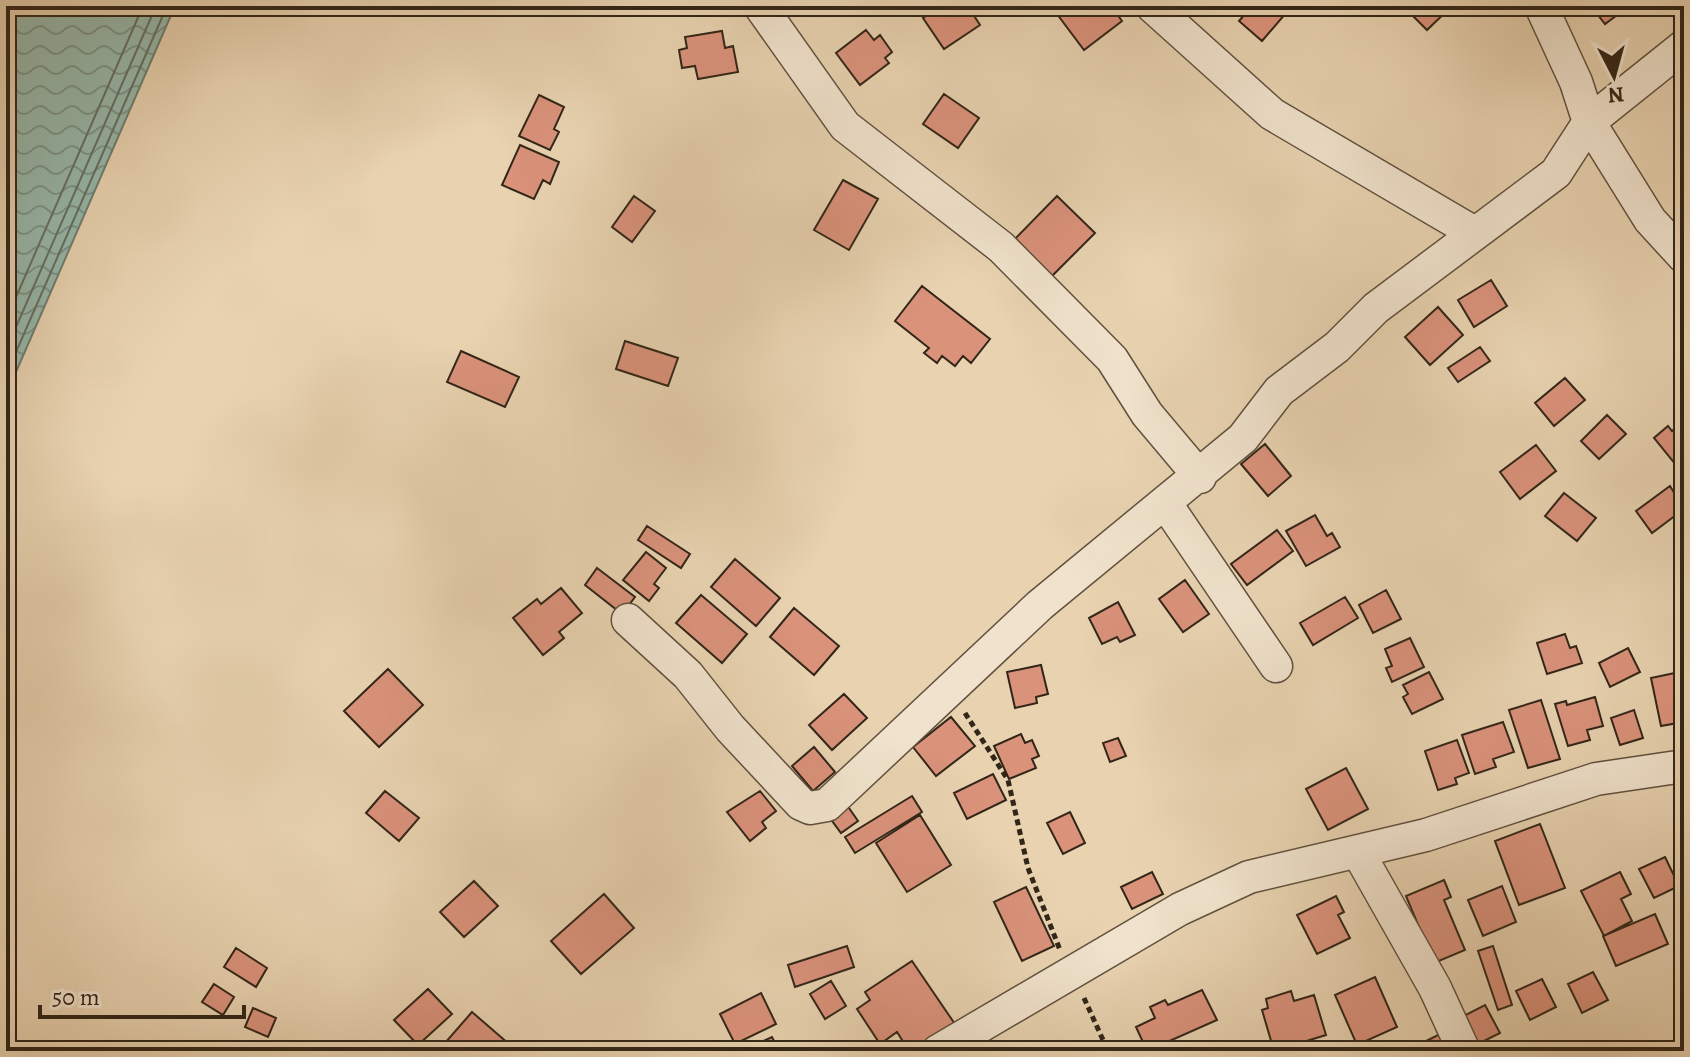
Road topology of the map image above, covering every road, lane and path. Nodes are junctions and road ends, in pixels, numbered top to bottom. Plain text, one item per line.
1 (760, 6) edge
2 (1152, 6) edge
3 (1541, 6) edge
4 (1684, 46) edge
5 (1589, 122) junction
6 (1473, 232) junction
7 (1684, 257) edge
8 (1200, 477) junction
9 (1166, 504) junction
10 (628, 620) dead end
11 (1276, 666) dead end
12 (948, 689) junction
13 (1684, 766) edge
14 (1358, 852) junction
15 (1070, 975) junction
16 (938, 1051) edge
17 (1108, 1051) edge
18 (1464, 1051) edge

1 - 8 street
2 - 6 street
3 - 5 street
4 - 5 street
5 - 6 street
5 - 7 street
6 - 8 street
8 - 9 street
9 - 11 street
9 - 12 street
10 - 12 street
12 - 15 path
13 - 14 street
14 - 15 street
14 - 18 street
15 - 16 street
15 - 17 path

